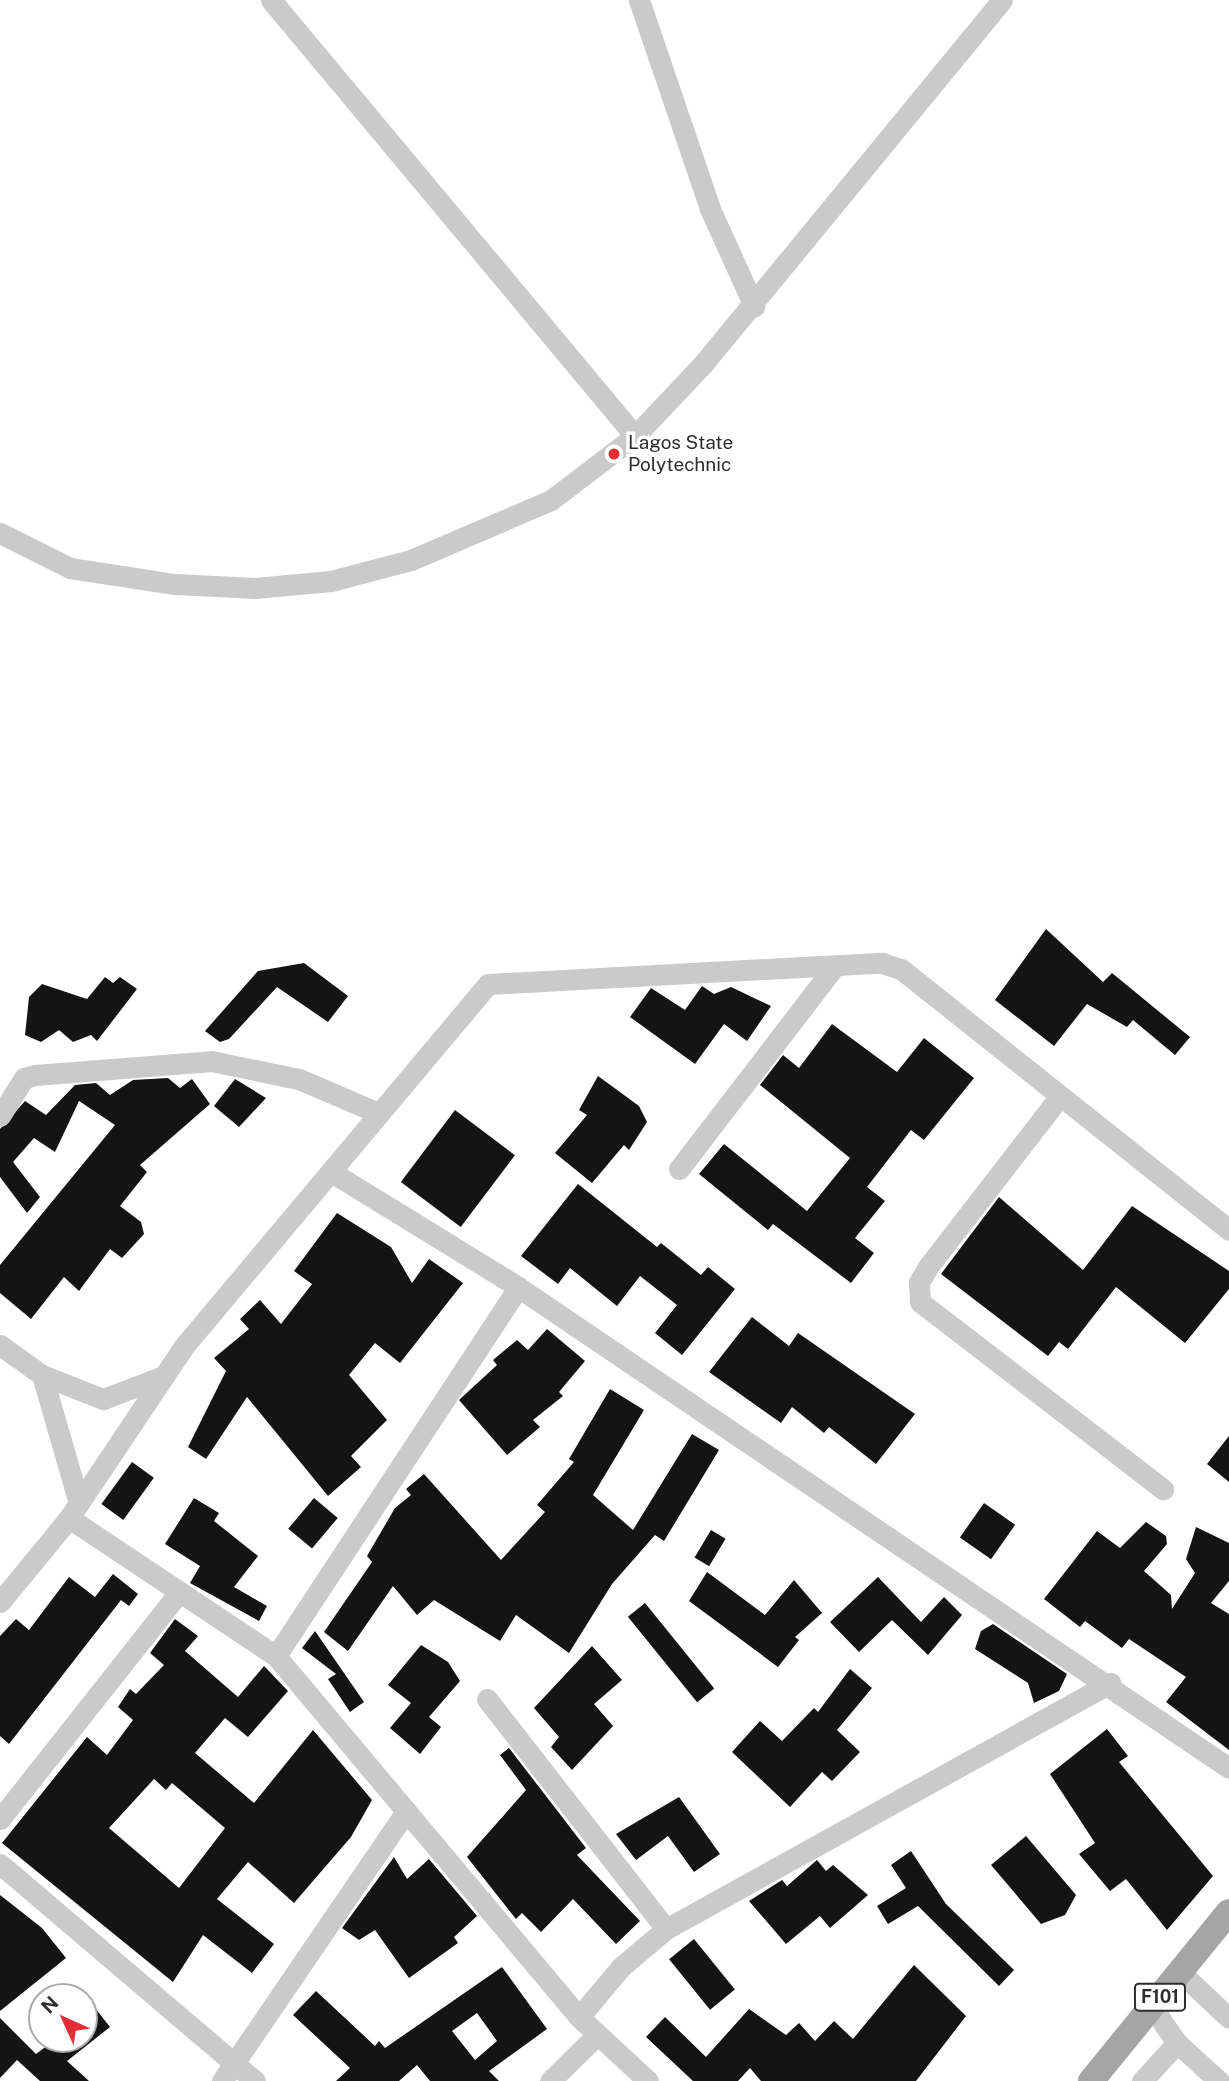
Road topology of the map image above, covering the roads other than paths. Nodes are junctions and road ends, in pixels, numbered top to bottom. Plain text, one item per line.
1 (271, 0) edge
2 (639, 0) edge
3 (1002, 0) edge
4 (754, 306) junction
5 (635, 436) junction
6 (0, 533) edge
7 (834, 967) junction
8 (1060, 1096) junction
9 (376, 1112) junction
10 (0, 1116) edge
11 (679, 1169) dead end
12 (333, 1173) junction
13 (1229, 1230) edge
14 (518, 1287) junction
15 (0, 1345) edge
16 (43, 1375) junction
17 (162, 1377) junction
18 (1163, 1489) dead end
19 (74, 1510) junction
20 (180, 1591) junction
21 (0, 1602) edge
22 (276, 1656) junction
23 (1110, 1683) junction
24 (487, 1699) dead end
25 (1229, 1768) edge
26 (406, 1811) junction
27 (0, 1819) edge
28 (0, 1864) edge
29 (1229, 1912) edge
30 (666, 1929) junction
31 (1180, 1972) junction
32 (1152, 2007) junction
33 (579, 2017) junction
34 (1229, 2018) edge
35 (596, 2036) junction
36 (1177, 2043) junction
37 (229, 2073) edge
38 (1145, 2080) edge
39 (255, 2081) edge
40 (550, 2081) edge
41 (648, 2081) edge
42 (1091, 2081) edge
43 (1219, 2081) edge

1 - 5 street
2 - 4 street
3 - 4 street
4 - 5 street
5 - 6 street
7 - 8 street
7 - 9 street
7 - 11 street
8 - 13 street
8 - 18 street
9 - 10 street
9 - 12 street
12 - 14 street
12 - 17 street
14 - 22 street
14 - 23 street
15 - 16 street
16 - 17 street
16 - 19 street
17 - 19 street
19 - 20 street
19 - 21 street
20 - 22 street
20 - 27 street
22 - 26 street
23 - 25 street
23 - 30 street
24 - 30 street
26 - 33 street
26 - 37 street
28 - 37 street
29 - 31 main road, F101
30 - 33 street
31 - 32 main road, F101
31 - 34 street
32 - 36 street
32 - 42 main road, F101
33 - 35 street
35 - 40 street
35 - 41 street
36 - 38 street
36 - 43 street
37 - 39 street

